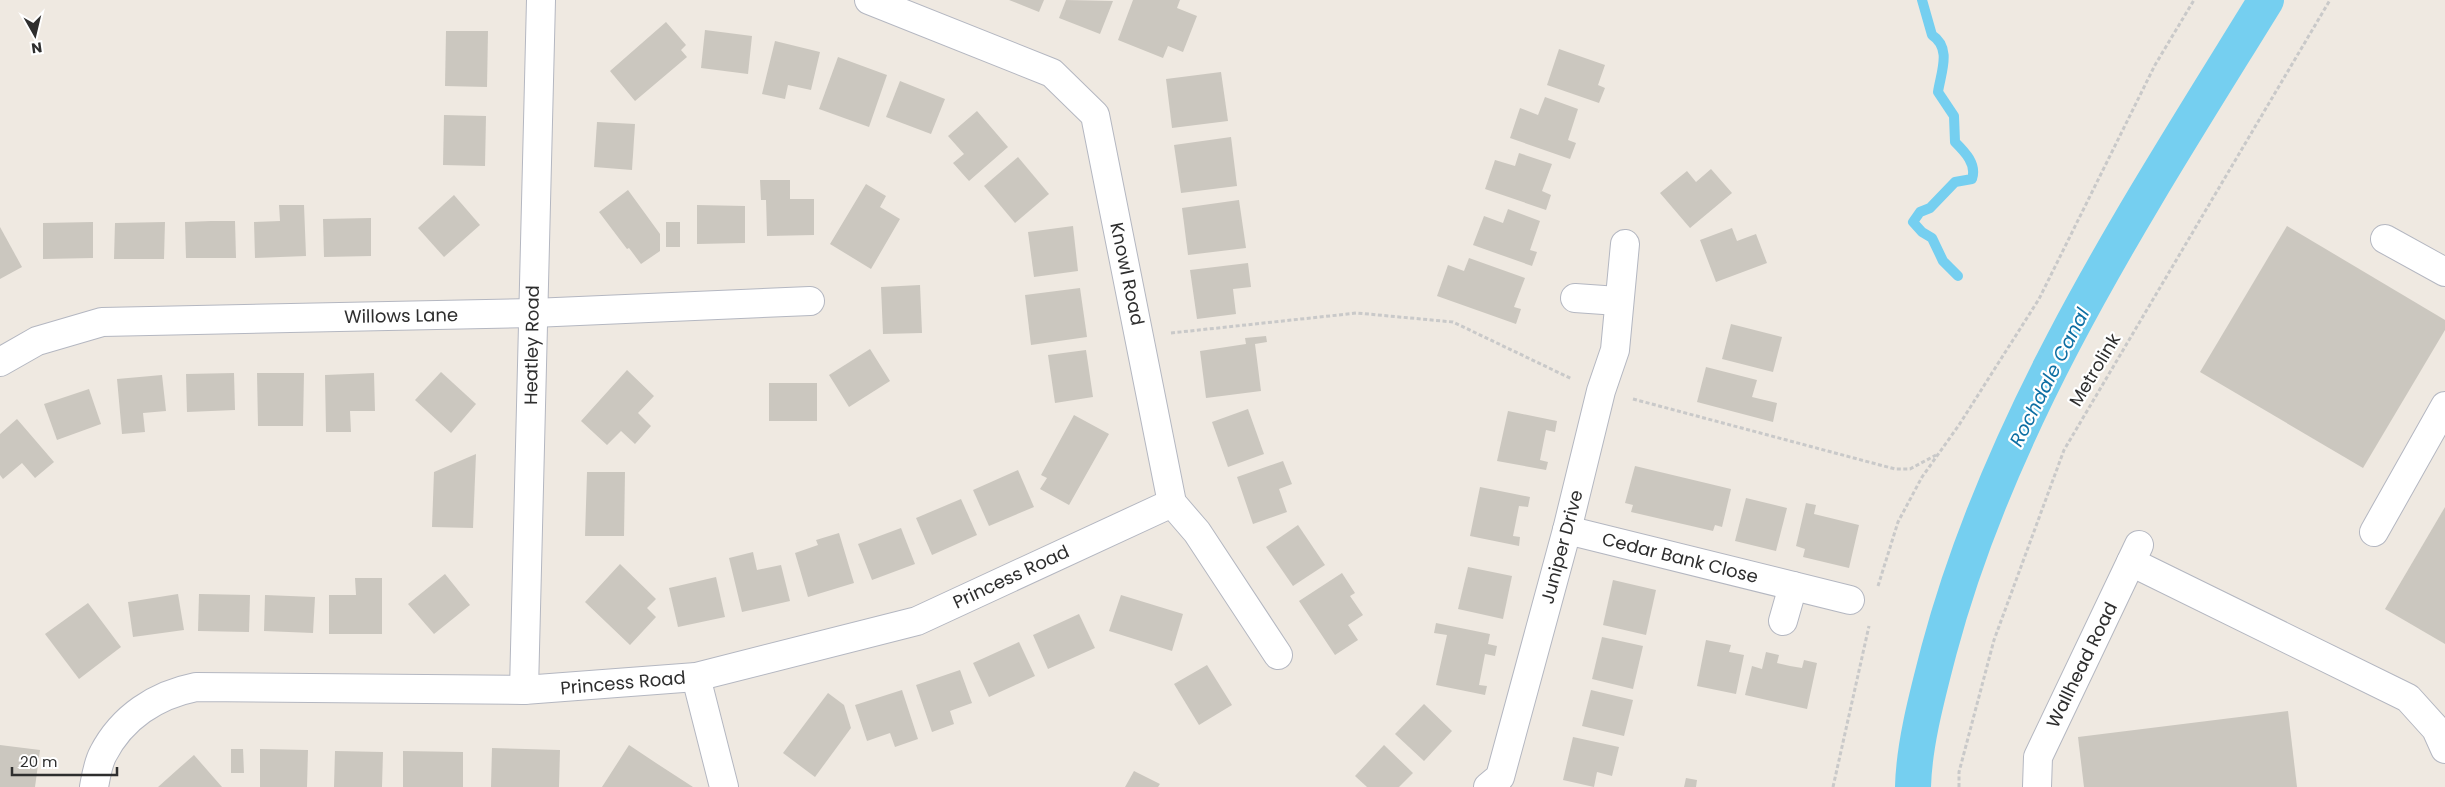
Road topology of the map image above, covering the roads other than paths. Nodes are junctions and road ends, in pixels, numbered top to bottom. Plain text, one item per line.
1 (541, 0) edge
2 (869, 0) edge
3 (2385, 239) dead end
4 (1624, 244) dead end
5 (2445, 272) edge
6 (1575, 298) dead end
7 (1618, 301) junction
8 (810, 302) dead end
9 (533, 313) junction
10 (0, 362) edge
11 (2445, 406) edge
12 (1172, 503) junction
13 (1567, 530) junction
14 (2374, 532) dead end
15 (1793, 586) junction
16 (1863, 597) road end
17 (1783, 621) dead end
18 (1278, 655) dead end
19 (696, 677) junction
20 (524, 690) junction
21 (2445, 748) edge
22 (1500, 784) edge
23 (94, 787) edge
24 (724, 787) edge
25 (2037, 787) edge

1 - 9 street, Heatley Road
2 - 12 street, Knowl Road
3 - 5 street
4 - 7 street, Juniper Drive
6 - 7 street
7 - 13 street, Juniper Drive
8 - 9 street, Willows Lane
9 - 10 street, Willows Lane
9 - 20 street, Heatley Road
11 - 14 street
12 - 18 street, Knowl Road
12 - 19 street, Princess Road
13 - 15 street, Cedar Bank Close
13 - 22 street, Juniper Drive
15 - 16 street, Cedar Bank Close
15 - 17 street
19 - 20 street, Princess Road
19 - 24 street
20 - 23 street, Princess Road
21 - 25 street, Wallhead Road

